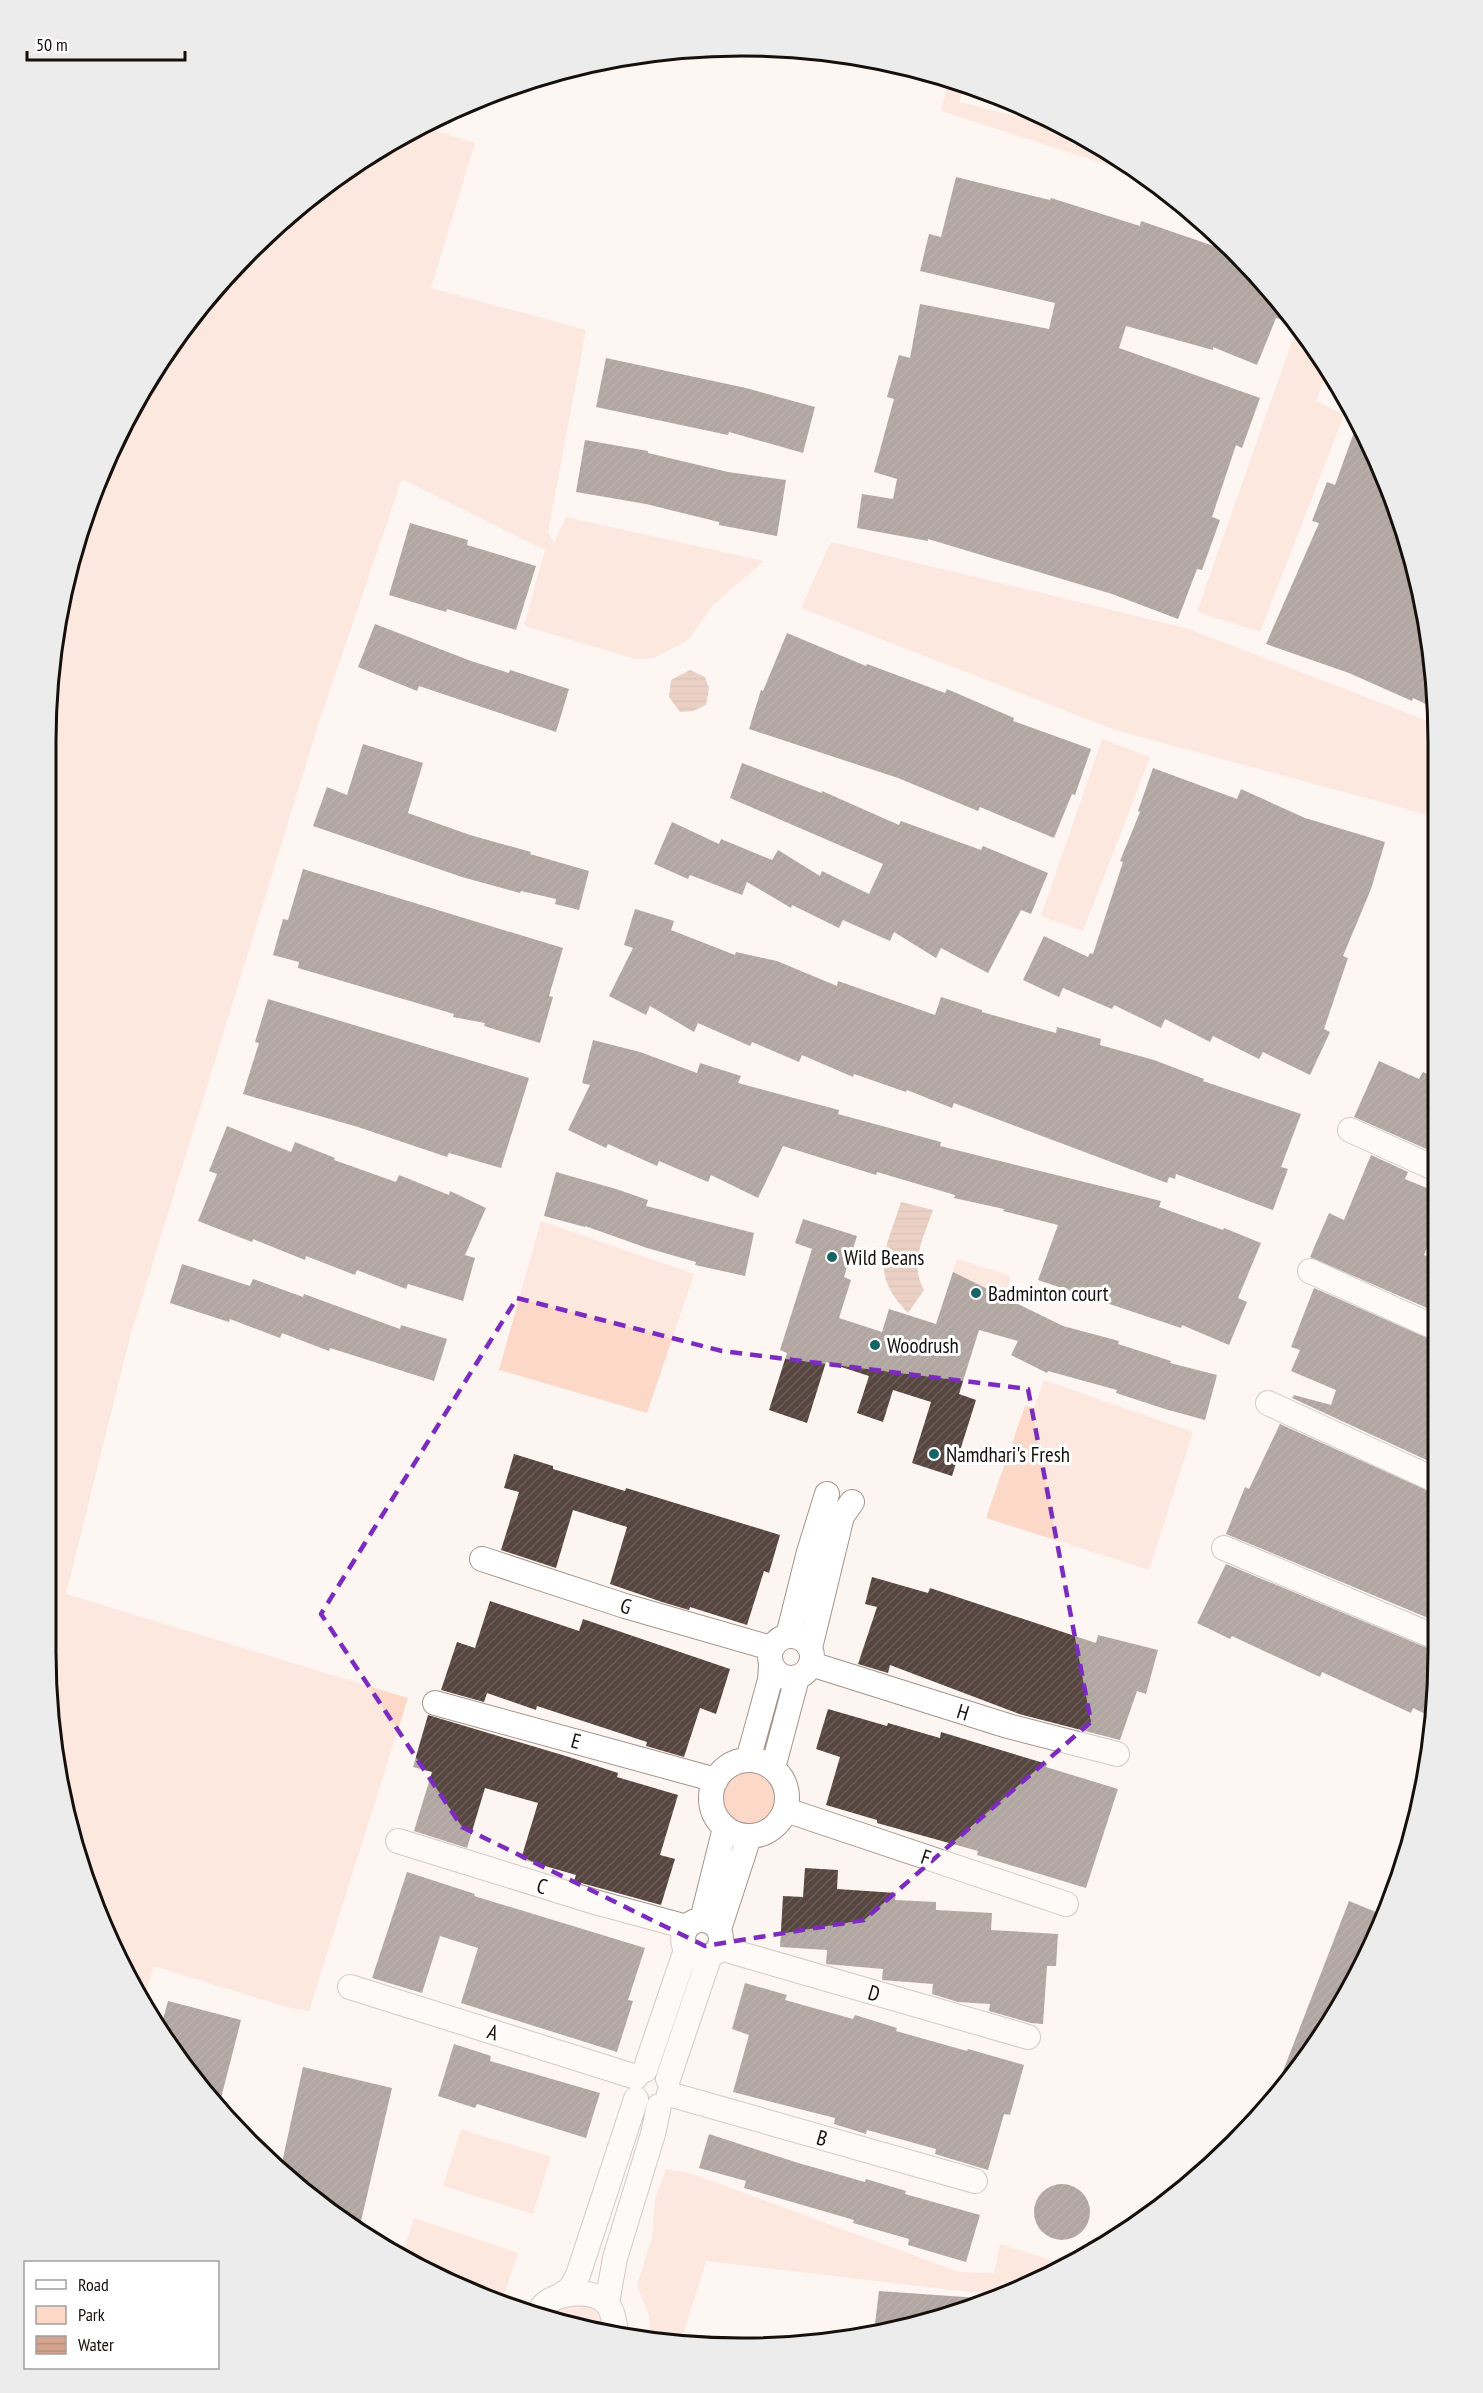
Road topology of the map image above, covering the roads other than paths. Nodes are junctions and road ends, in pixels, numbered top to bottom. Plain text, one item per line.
1 (1350, 1130) dead end
2 (1428, 1164) edge
3 (1310, 1271) dead end
4 (1428, 1324) edge
5 (1268, 1403) dead end
6 (1428, 1477) edge
7 (827, 1494) dead end
8 (852, 1502) dead end
9 (1224, 1548) dead end
10 (482, 1559) dead end
11 (1428, 1634) edge
12 (777, 1650) junction
13 (806, 1663) junction
14 (435, 1703) dead end
15 (1117, 1754) dead end
16 (748, 1760) junction
17 (773, 1768) junction
18 (716, 1780) junction
19 (786, 1810) junction
20 (725, 1828) junction
21 (749, 1837) junction
22 (398, 1841) dead end
23 (1066, 1904) dead end
24 (704, 1939) junction
25 (350, 1987) dead end
26 (1028, 2037) dead end
27 (652, 2087) junction
28 (975, 2181) dead end
29 (560, 2296) junction
30 (607, 2304) junction
31 (542, 2307) edge
32 (615, 2325) edge

1 - 2 street
3 - 4 street
5 - 6 street
7 - 12 street
8 - 13 street
9 - 11 street
10 - 12 street, G
12 - 13 street
12 - 13 street
12 - 16 street
13 - 15 street, H
13 - 17 street
14 - 18 street, E
16 - 17 street
16 - 18 street
17 - 19 street
18 - 20 street
19 - 21 street
19 - 23 street, F
20 - 21 street
20 - 24 street
21 - 24 street
22 - 24 street, C
24 - 26 street, D
24 - 27 street
25 - 27 street, A
27 - 28 street, B
27 - 29 street
27 - 30 street
29 - 30 street
29 - 31 street
30 - 32 street

